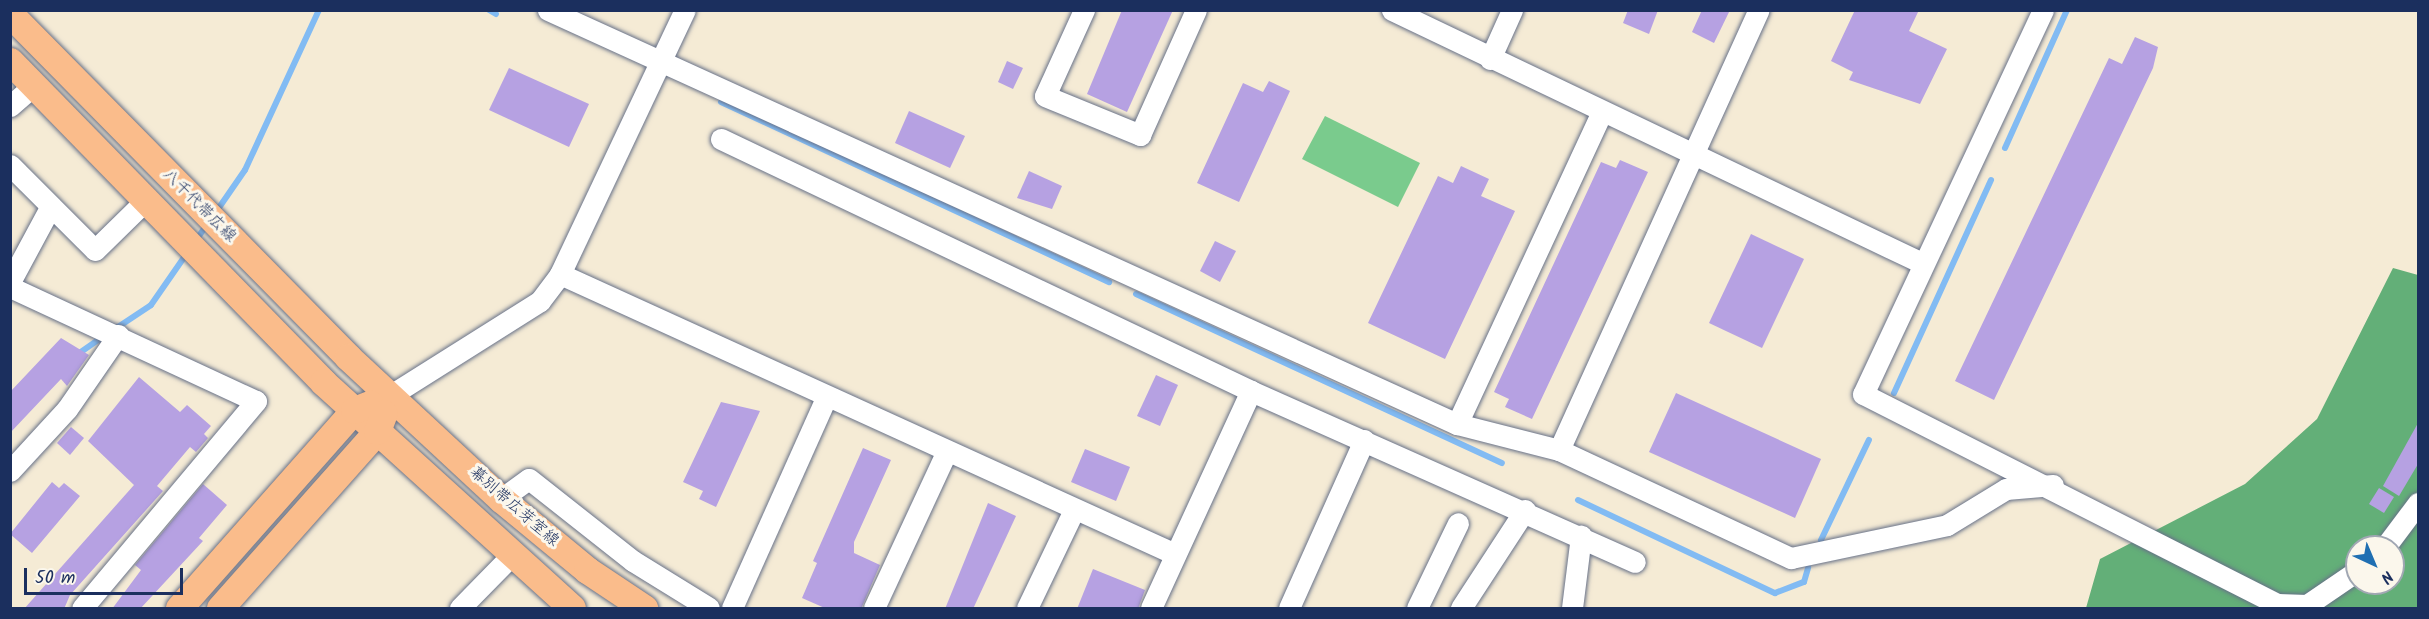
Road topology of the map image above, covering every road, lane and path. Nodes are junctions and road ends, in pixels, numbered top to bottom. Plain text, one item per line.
1 (548, 10) edge
2 (685, 10) edge
3 (1084, 10) edge
4 (1196, 10) edge
5 (1392, 10) edge
6 (1512, 10) edge
7 (1759, 10) edge
8 (2043, 10) edge
9 (10, 14) edge
10 (1416, 16) edge
11 (1490, 59) junction
12 (10, 61) edge
13 (661, 62) junction
14 (34, 84) junction
15 (10, 106) edge
16 (1601, 114) junction
17 (721, 139) dead end
18 (1692, 157) junction
19 (10, 165) edge
20 (146, 200) junction
21 (51, 206) junction
22 (1922, 263) junction
23 (560, 274) junction
24 (10, 282) edge
25 (10, 287) edge
26 (118, 335) junction
27 (1251, 391) junction
28 (391, 395) junction
29 (826, 398) junction
30 (354, 410) junction
31 (1456, 424) junction
32 (377, 431) junction
33 (1364, 440) junction
34 (1559, 450) junction
35 (945, 453) junction
36 (10, 471) edge
37 (2053, 485) junction
38 (501, 499) junction
39 (2418, 503) edge
40 (1525, 510) junction
41 (1073, 512) junction
42 (1458, 523) dead end
43 (2394, 535) edge
44 (1581, 536) junction
45 (1175, 554) junction
46 (511, 556) junction
47 (1635, 562) dead end
48 (2345, 580) edge
49 (82, 609) edge
50 (179, 609) edge
51 (220, 609) edge
52 (460, 609) edge
53 (572, 609) edge
54 (645, 609) edge
55 (709, 609) edge
56 (732, 609) edge
57 (874, 609) edge
58 (1027, 609) edge
59 (1151, 609) edge
60 (1289, 609) edge
61 (1417, 609) edge
62 (1461, 609) edge
63 (1572, 609) edge

1 - 13 street
2 - 13 street
3 - 4 street
5 - 10 street
6 - 11 street
7 - 18 street
8 - 22 street
9 - 28 main road, 八千代帯広線
10 - 11 street
11 - 16 street
12 - 14 main road, 八千代帯広線
13 - 23 street
13 - 31 street
14 - 15 street
14 - 20 main road, 八千代帯広線
16 - 18 street
16 - 31 street
17 - 27 street
18 - 22 street
18 - 34 street
19 - 21 street
20 - 21 street
20 - 30 main road, 八千代帯広線
21 - 24 street
22 - 37 street
23 - 28 street
23 - 29 street
25 - 26 street
26 - 36 street
26 - 49 street
27 - 33 street
27 - 45 street
28 - 30 main road
28 - 32 main road
28 - 38 main road, 幕別帯広芽室線
29 - 35 street
29 - 56 street
30 - 32 main road
30 - 50 main road
31 - 34 street
32 - 46 main road
32 - 51 main road
33 - 40 street
33 - 60 street
34 - 37 street
35 - 41 street
35 - 57 street
37 - 48 street
38 - 54 main road, 幕別帯広芽室線
38 - 55 street
39 - 43 street
40 - 44 street
40 - 62 street
41 - 45 street
41 - 58 street
42 - 61 street
44 - 47 street
44 - 63 street
45 - 59 street
46 - 52 street
46 - 53 main road

